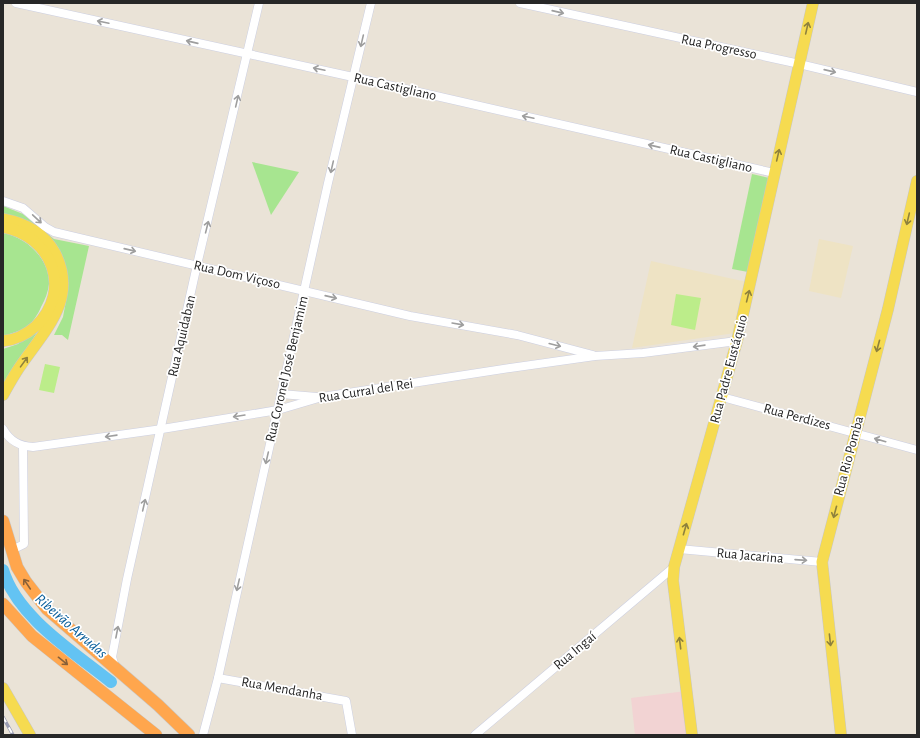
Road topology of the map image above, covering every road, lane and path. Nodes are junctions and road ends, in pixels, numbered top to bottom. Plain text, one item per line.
1 (16, 3) edge
2 (259, 3) edge
3 (371, 3) edge
4 (520, 3) edge
5 (813, 3) edge
6 (248, 54) junction
7 (799, 64) junction
8 (354, 77) junction
9 (917, 92) edge
10 (774, 173) junction
11 (917, 181) edge
12 (3, 201) edge
13 (3, 219) edge
14 (3, 227) edge
15 (197, 265) junction
16 (305, 291) junction
17 (3, 341) edge
18 (737, 341) junction
19 (595, 356) junction
20 (281, 394) junction
21 (3, 395) edge
22 (322, 397) junction
23 (722, 397) junction
24 (278, 410) junction
25 (3, 429) edge
26 (162, 429) junction
27 (856, 433) junction
28 (23, 446) junction
29 (917, 450) edge
30 (3, 521) edge
31 (679, 549) junction
32 (12, 550) junction
33 (822, 562) junction
34 (674, 567) junction
35 (3, 604) edge
36 (116, 670) junction
37 (218, 678) junction
38 (3, 688) edge
39 (30, 735) edge
40 (156, 735) edge
41 (189, 735) edge
42 (203, 735) edge
43 (352, 735) edge
44 (475, 735) edge
45 (692, 735) edge
46 (841, 735) edge

6 -> 1 street, Rua Castigliano
2 - 6 street, Rua Aquidaban
3 -> 8 street, Rua Coronel José Benjamim
4 -> 7 street, Rua Progresso
7 -> 5 main road, Rua Padre Eustáquio
8 -> 6 street, Rua Castigliano
15 -> 6 street, Rua Aquidaban
7 -> 9 street, Rua Progresso
10 -> 7 main road, Rua Padre Eustáquio
10 -> 8 street, Rua Castigliano
8 -> 16 street, Rua Coronel José Benjamim
18 -> 10 main road, Rua Padre Eustáquio
11 -> 27 main road, Rua Rio Pomba
12 -> 15 street, Rua Dom Viçoso
21 -> 13 main road
14 - 17 main road
15 - 16 street, Rua Dom Viçoso
15 - 26 street, Rua Aquidaban
16 -> 19 street, Rua Dom Viçoso
16 - 20 street, Rua Coronel José Benjamim
18 -> 19 street, Rua Curral del Rei
18 - 23 main road, Rua Padre Eustáquio
19 - 22 street, Rua Curral del Rei
20 - 22 street
20 - 24 street, Rua Coronel José Benjamim
22 - 24 street, Rua Curral del Rei
23 - 27 street, Rua Perdizes
31 -> 23 main road, Rua Padre Eustáquio
24 -> 26 street, Rua Curral del Rei
24 -> 37 street, Rua Coronel José Benjamim
25 - 28 street
26 -> 28 street, Rua Curral del Rei
36 -> 26 street, Rua Aquidaban
29 -> 27 street, Rua Perdizes
27 -> 33 main road, Rua Rio Pomba
28 - 32 street
30 - 32 highway
31 -> 33 street, Rua Jacarina
31 - 34 main road, Rua Padre Eustáquio
36 -> 32 highway
33 -> 46 main road, Rua Rio Pomba
34 - 44 street, Rua Ingaí
45 -> 34 main road, Rua Padre Eustáquio
35 -> 40 highway
36 - 41 highway
37 - 42 street, Rua Coronel José Benjamim
37 - 43 street, Rua Mendanha
38 - 39 main road

